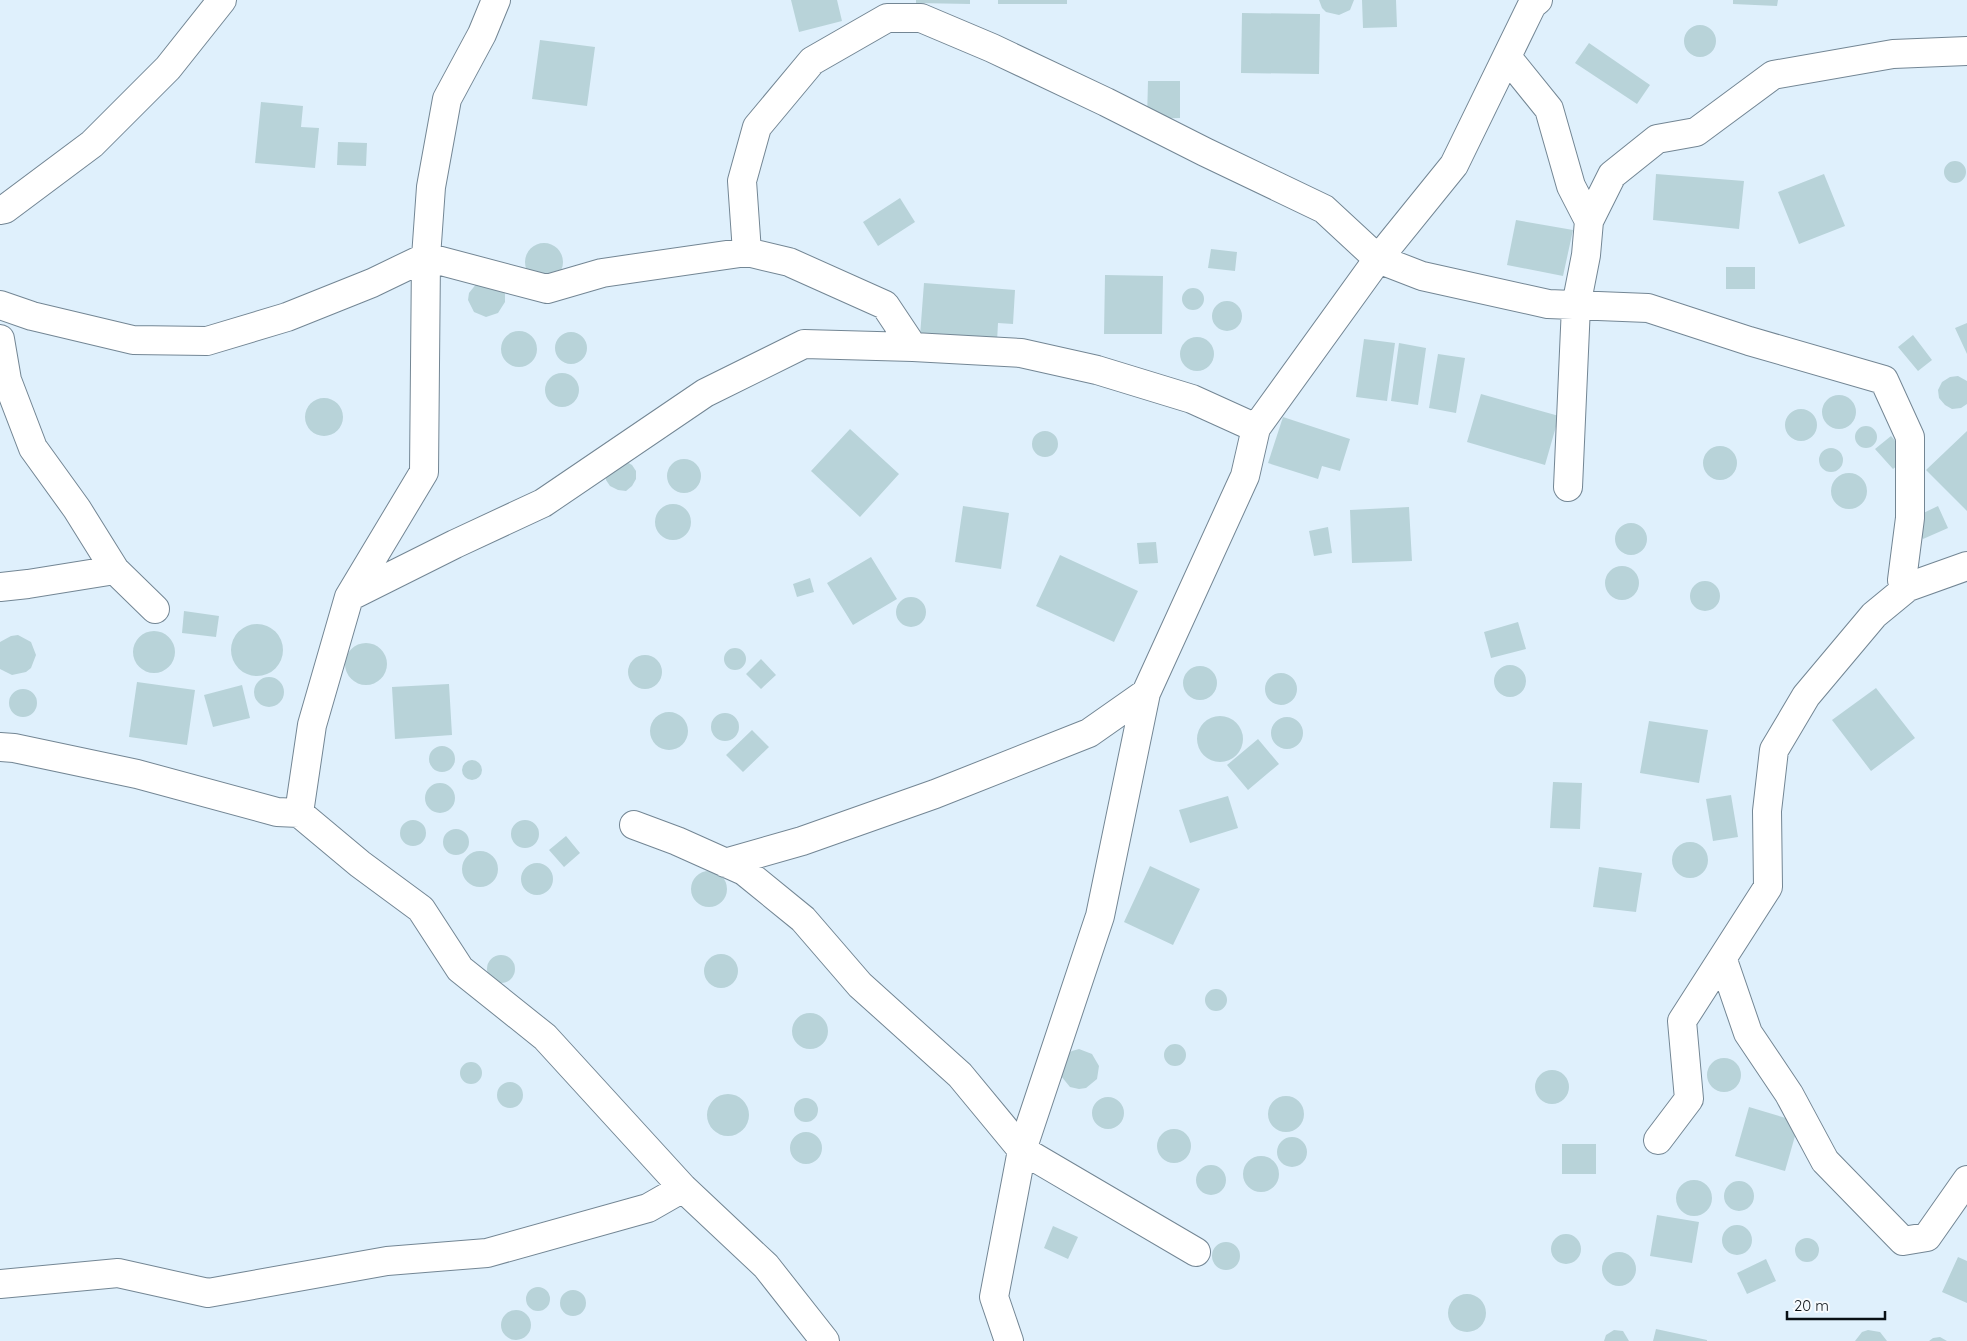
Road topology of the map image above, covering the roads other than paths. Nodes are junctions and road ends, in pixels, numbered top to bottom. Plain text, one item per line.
1 (222, 0) edge
2 (496, 0) edge
3 (1538, 0) edge
4 (1967, 51) edge
5 (1507, 56) junction
6 (0, 210) edge
7 (1589, 221) junction
8 (747, 252) junction
9 (426, 257) junction
10 (1378, 258) junction
11 (0, 305) edge
12 (1576, 306) junction
13 (0, 339) edge
14 (913, 347) junction
15 (1256, 428) junction
16 (1568, 486) dead end
17 (1967, 566) edge
18 (115, 570) junction
19 (0, 587) edge
20 (1908, 587) junction
21 (349, 598) junction
22 (155, 609) dead end
23 (1146, 692) junction
24 (0, 747) edge
25 (299, 813) junction
26 (634, 825) dead end
27 (725, 863) junction
28 (1723, 960) junction
29 (1658, 1140) dead end
30 (1022, 1150) junction
31 (1967, 1180) edge
32 (683, 1188) junction
33 (1196, 1252) dead end
34 (0, 1284) edge
35 (826, 1341) edge
36 (1009, 1341) edge

1 - 6 street
2 - 9 street
3 - 5 street
4 - 7 street
5 - 7 street
5 - 10 street
7 - 12 street
8 - 9 street
8 - 10 street
8 - 14 street
9 - 11 street
9 - 21 street
10 - 12 street
10 - 15 street
12 - 16 street
12 - 20 street
13 - 18 street
14 - 15 street
14 - 21 street
15 - 23 street
17 - 20 street
18 - 19 street
18 - 22 street
20 - 28 street
21 - 25 street
23 - 27 street
23 - 30 street
24 - 25 street
25 - 32 street
26 - 27 street
27 - 30 street
28 - 29 street
28 - 31 street
30 - 33 street
30 - 36 street
32 - 34 street
32 - 35 street

